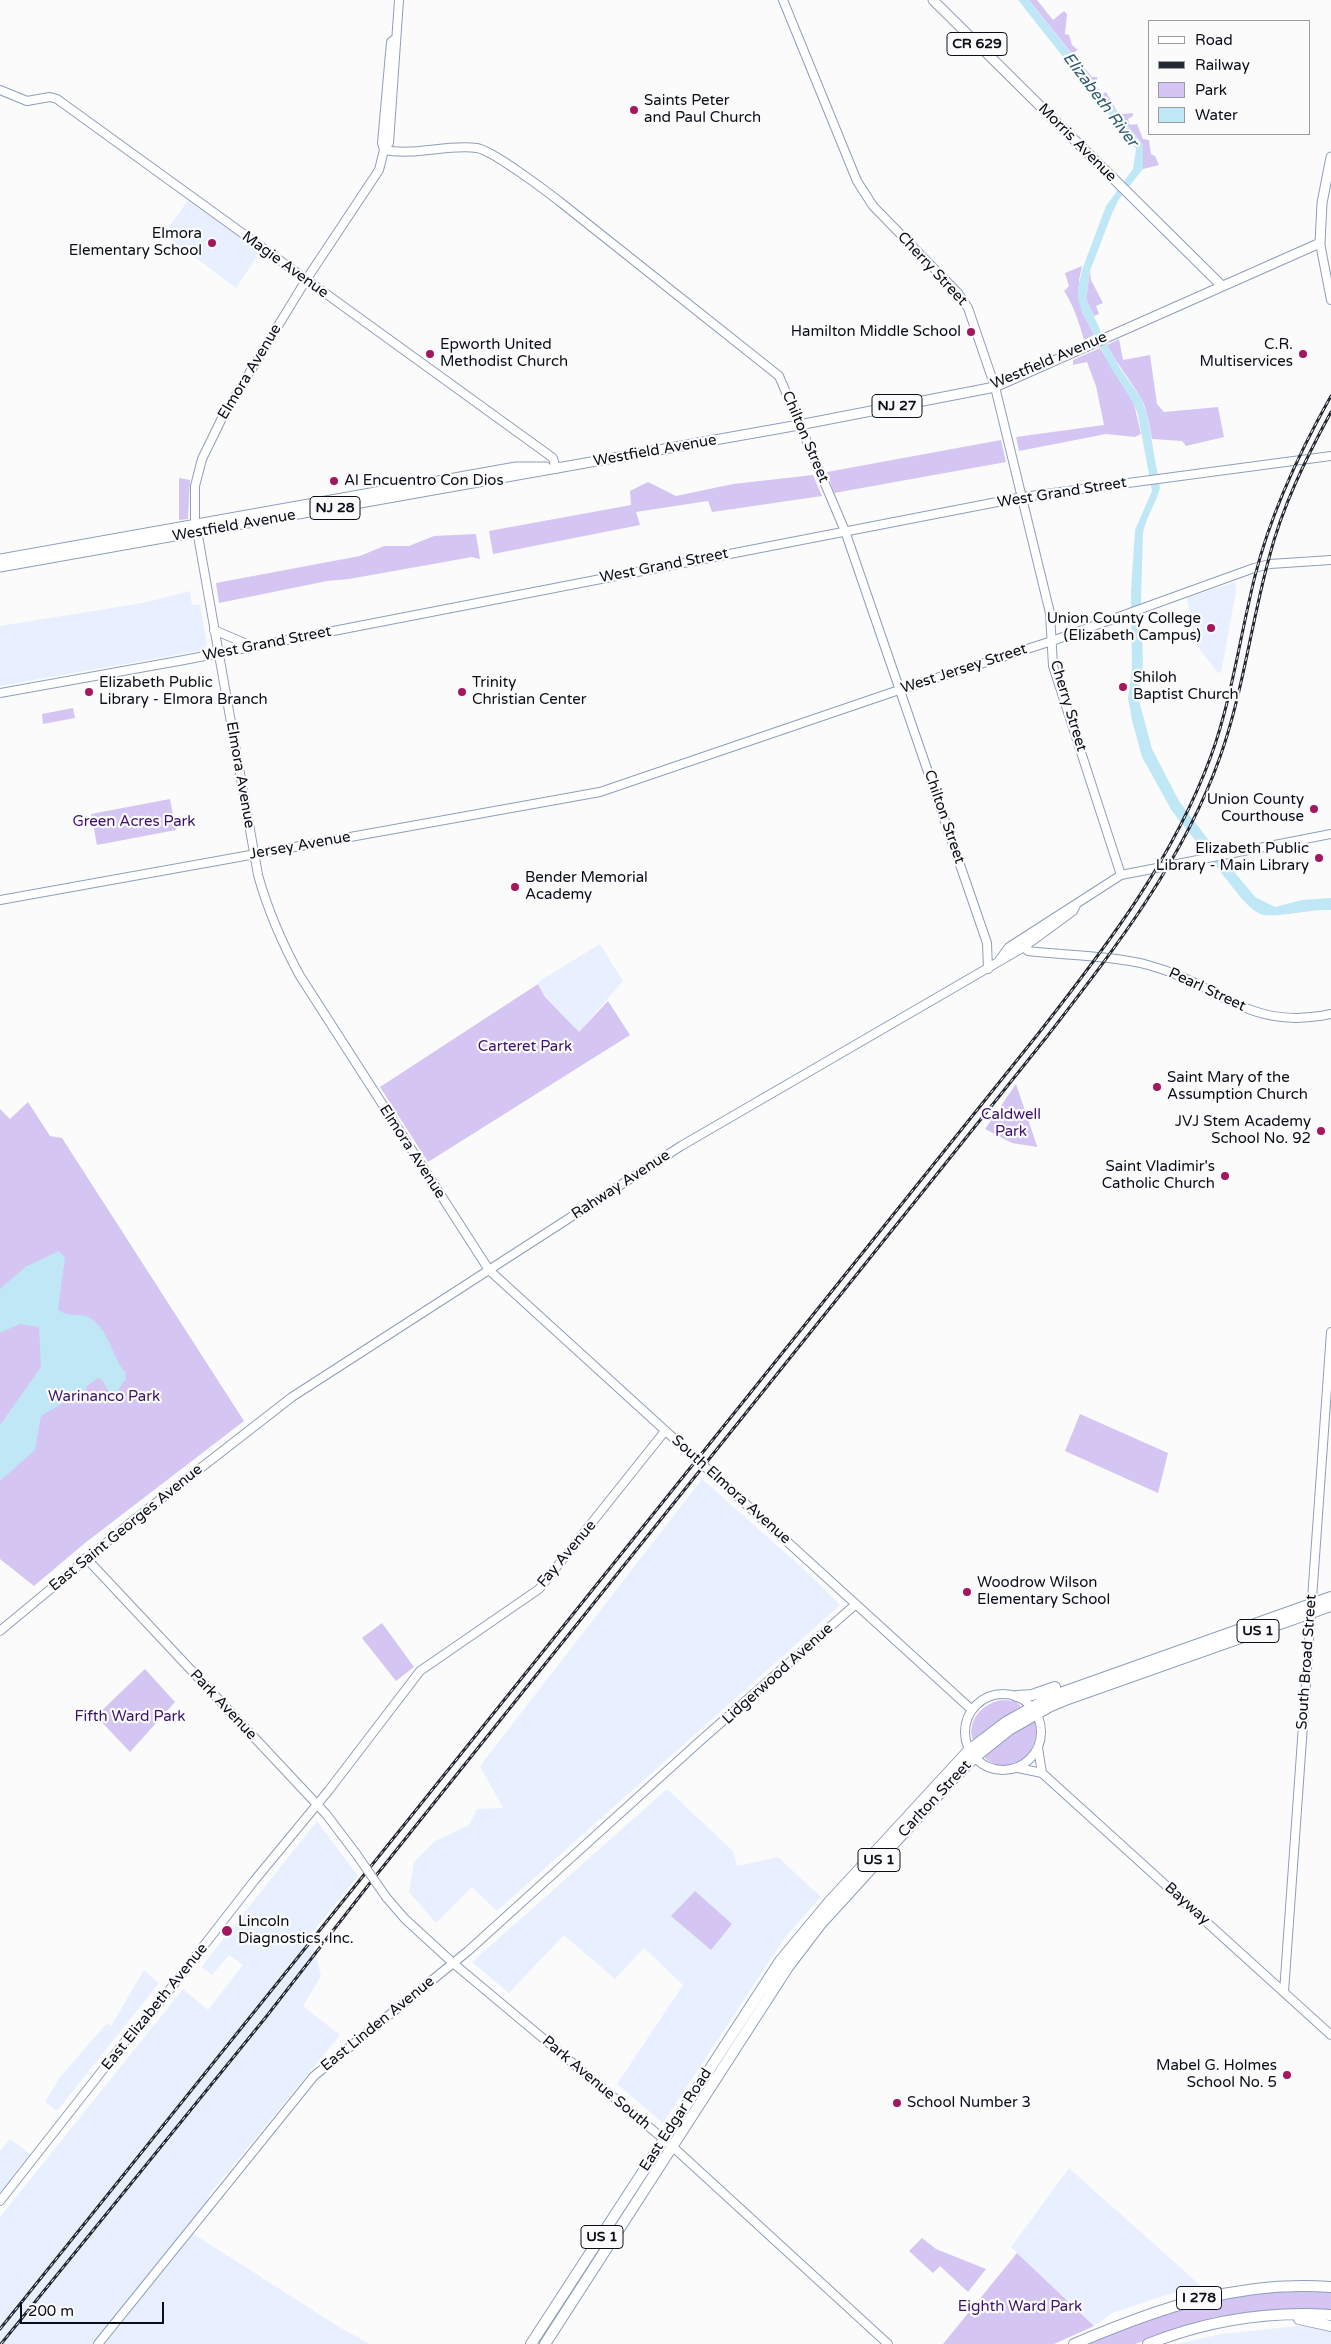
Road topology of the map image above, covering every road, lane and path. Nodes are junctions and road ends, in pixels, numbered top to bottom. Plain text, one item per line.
1 (399, 0) edge
2 (783, 0) edge
3 (933, 0) edge
4 (0, 90) edge
5 (384, 150) junction
6 (1331, 157) edge
7 (1320, 243) junction
8 (306, 280) junction
9 (1222, 286) junction
10 (1331, 300) edge
11 (995, 387) junction
12 (799, 425) junction
13 (1331, 456) edge
14 (552, 458) junction
15 (516, 467) junction
16 (556, 469) junction
17 (1023, 497) junction
18 (289, 512) junction
19 (196, 528) junction
20 (844, 531) junction
21 (103, 545) junction
22 (0, 559) edge
23 (1331, 560) edge
24 (0, 567) edge
25 (214, 630) junction
26 (1052, 641) junction
27 (254, 646) junction
28 (218, 654) junction
29 (898, 690) junction
30 (0, 693) edge
31 (600, 792) joint
32 (1331, 834) edge
33 (254, 854) junction
34 (1121, 874) junction
35 (0, 900) edge
36 (1076, 905) junction
37 (1041, 925) junction
38 (987, 944) junction
39 (1024, 948) junction
40 (999, 961) junction
41 (988, 969) junction
42 (1331, 1014) edge
43 (489, 1270) junction
44 (1331, 1332) edge
45 (253, 1426) joint
46 (665, 1431) junction
47 (86, 1558) junction
48 (1331, 1597) edge
49 (856, 1604) junction
50 (1331, 1606) edge
51 (1311, 1609) junction
52 (0, 1631) edge
53 (420, 1671) joint
54 (1087, 1682) junction
55 (1017, 1696) junction
56 (972, 1710) junction
57 (1034, 1710) junction
58 (699, 1742) joint
59 (1038, 1747) junction
60 (972, 1754) junction
61 (1018, 1768) junction
62 (1042, 1773) junction
63 (316, 1804) junction
64 (357, 1856) joint
65 (829, 1902) joint
66 (452, 1963) junction
67 (788, 1967) joint
68 (1284, 1992) junction
69 (1331, 2035) edge
70 (664, 2140) junction
71 (673, 2147) junction
72 (0, 2201) edge
73 (1331, 2281) edge
74 (1331, 2287) edge
75 (1252, 2288) junction
76 (1331, 2315) edge
77 (1273, 2316) junction
78 (1331, 2326) edge
79 (98, 2344) edge
80 (531, 2344) edge
81 (545, 2344) edge
82 (888, 2344) edge
83 (1074, 2344) edge
84 (1148, 2344) edge

1 - 5 street, Elmora Avenue
2 - 11 street, Cherry Street
3 - 9 main road, Morris Avenue / CR 629
4 - 8 street, Magie Avenue
5 - 8 street, Elmora Avenue
5 - 12 street, Chilton Street
6 - 7 main road
7 - 9 main road, Westfield Avenue / NJ 27
7 - 10 street
8 - 14 street, Magie Avenue
8 - 19 street, Elmora Avenue
9 - 11 main road, Westfield Avenue / NJ 27
11 - 12 main road, Westfield Avenue / NJ 27
11 - 17 street, Cherry Street
12 - 16 main road, Westfield Avenue / NJ 28
12 - 20 street, Chilton Street
13 - 17 street, West Grand Street
14 - 15 street
14 - 16 street
15 - 16 main road, Westfield Avenue / NJ 28
15 - 18 main road, Westfield Avenue / NJ 28
16 - 18 main road, Westfield Avenue / NJ 28
17 - 20 street, West Grand Street
17 - 26 street, Cherry Street
18 - 19 main road, Westfield Avenue / NJ 28
19 - 21 main road, Westfield Avenue / NJ 28
19 - 25 street, Elmora Avenue
20 - 27 street, West Grand Street
20 - 29 street, Chilton Street
21 - 22 main road, Westfield Avenue / NJ 28
21 - 24 main road, Westfield Avenue / NJ 28
23 - 26 street, West Jersey Street
25 - 27 street
25 - 28 street, Elmora Avenue
26 - 29 street, West Jersey Street
26 - 34 street, Cherry Street
27 - 28 street, West Grand Street
28 - 30 street, West Grand Street
28 - 33 street, Elmora Avenue
29 - 31 street, West Jersey Street
29 - 38 street, Chilton Street
31 - 33 street, Jersey Avenue
32 - 34 street, Rahway Avenue
33 - 35 street, Jersey Avenue
33 - 43 street, Elmora Avenue
34 - 36 street, Rahway Avenue
36 - 37 street, Rahway Avenue
36 - 39 street, Rahway Avenue
37 - 39 street
37 - 40 street, Rahway Avenue
38 - 40 street, Chilton Street
38 - 41 street, Chilton Street
39 - 40 street, Rahway Avenue
39 - 42 street, Pearl Street
40 - 41 street, Rahway Avenue
41 - 43 street, Rahway Avenue
43 - 45 street, Rahway Avenue
43 - 46 street, South Elmora Avenue
44 - 51 street, South Broad Street
45 - 47 street, East Saint Georges Avenue
46 - 49 street, South Elmora Avenue
46 - 53 street, Fay Avenue
47 - 52 street, East Saint Georges Avenue
47 - 63 street, Park Avenue
48 - 51 highway, US 1
49 - 56 street, South Elmora Avenue
49 - 58 street, Lidgerwood Avenue
50 - 51 highway, US 1
51 - 54 highway, US 1
51 - 57 highway, US 1
51 - 68 street, South Broad Street
53 - 63 street, East Elizabeth Avenue
54 - 55 highway
54 - 57 highway, US 1
55 - 56 street
55 - 57 street
56 - 60 street
57 - 59 street
57 - 60 highway, Carlton Street / US 1
58 - 66 street, East Linden Avenue
59 - 61 street
59 - 62 street
60 - 61 street
60 - 65 highway, Carlton Street / US 1
60 - 67 highway, Carlton Street / US 1
61 - 62 street
62 - 68 street, Bayway
63 - 64 street, Park Avenue
63 - 72 street, East Elizabeth Avenue
64 - 66 street, Park Avenue South, bridge
65 - 70 highway, East Edgar Road / US 1
66 - 70 street, Park Avenue South
66 - 79 street, East Linden Avenue
67 - 71 highway, East Edgar Road / US 1
68 - 69 street, Bayway
70 - 71 street, Park Avenue South
70 - 80 highway, East Edgar Road / US 1
71 - 81 highway, East Edgar Road / US 1
71 - 82 street, Park Avenue South
73 - 75 highway
74 - 75 highway, I 278
75 - 83 highway, I 278
76 - 77 highway, I 278
77 - 78 highway
77 - 84 highway, I 278

